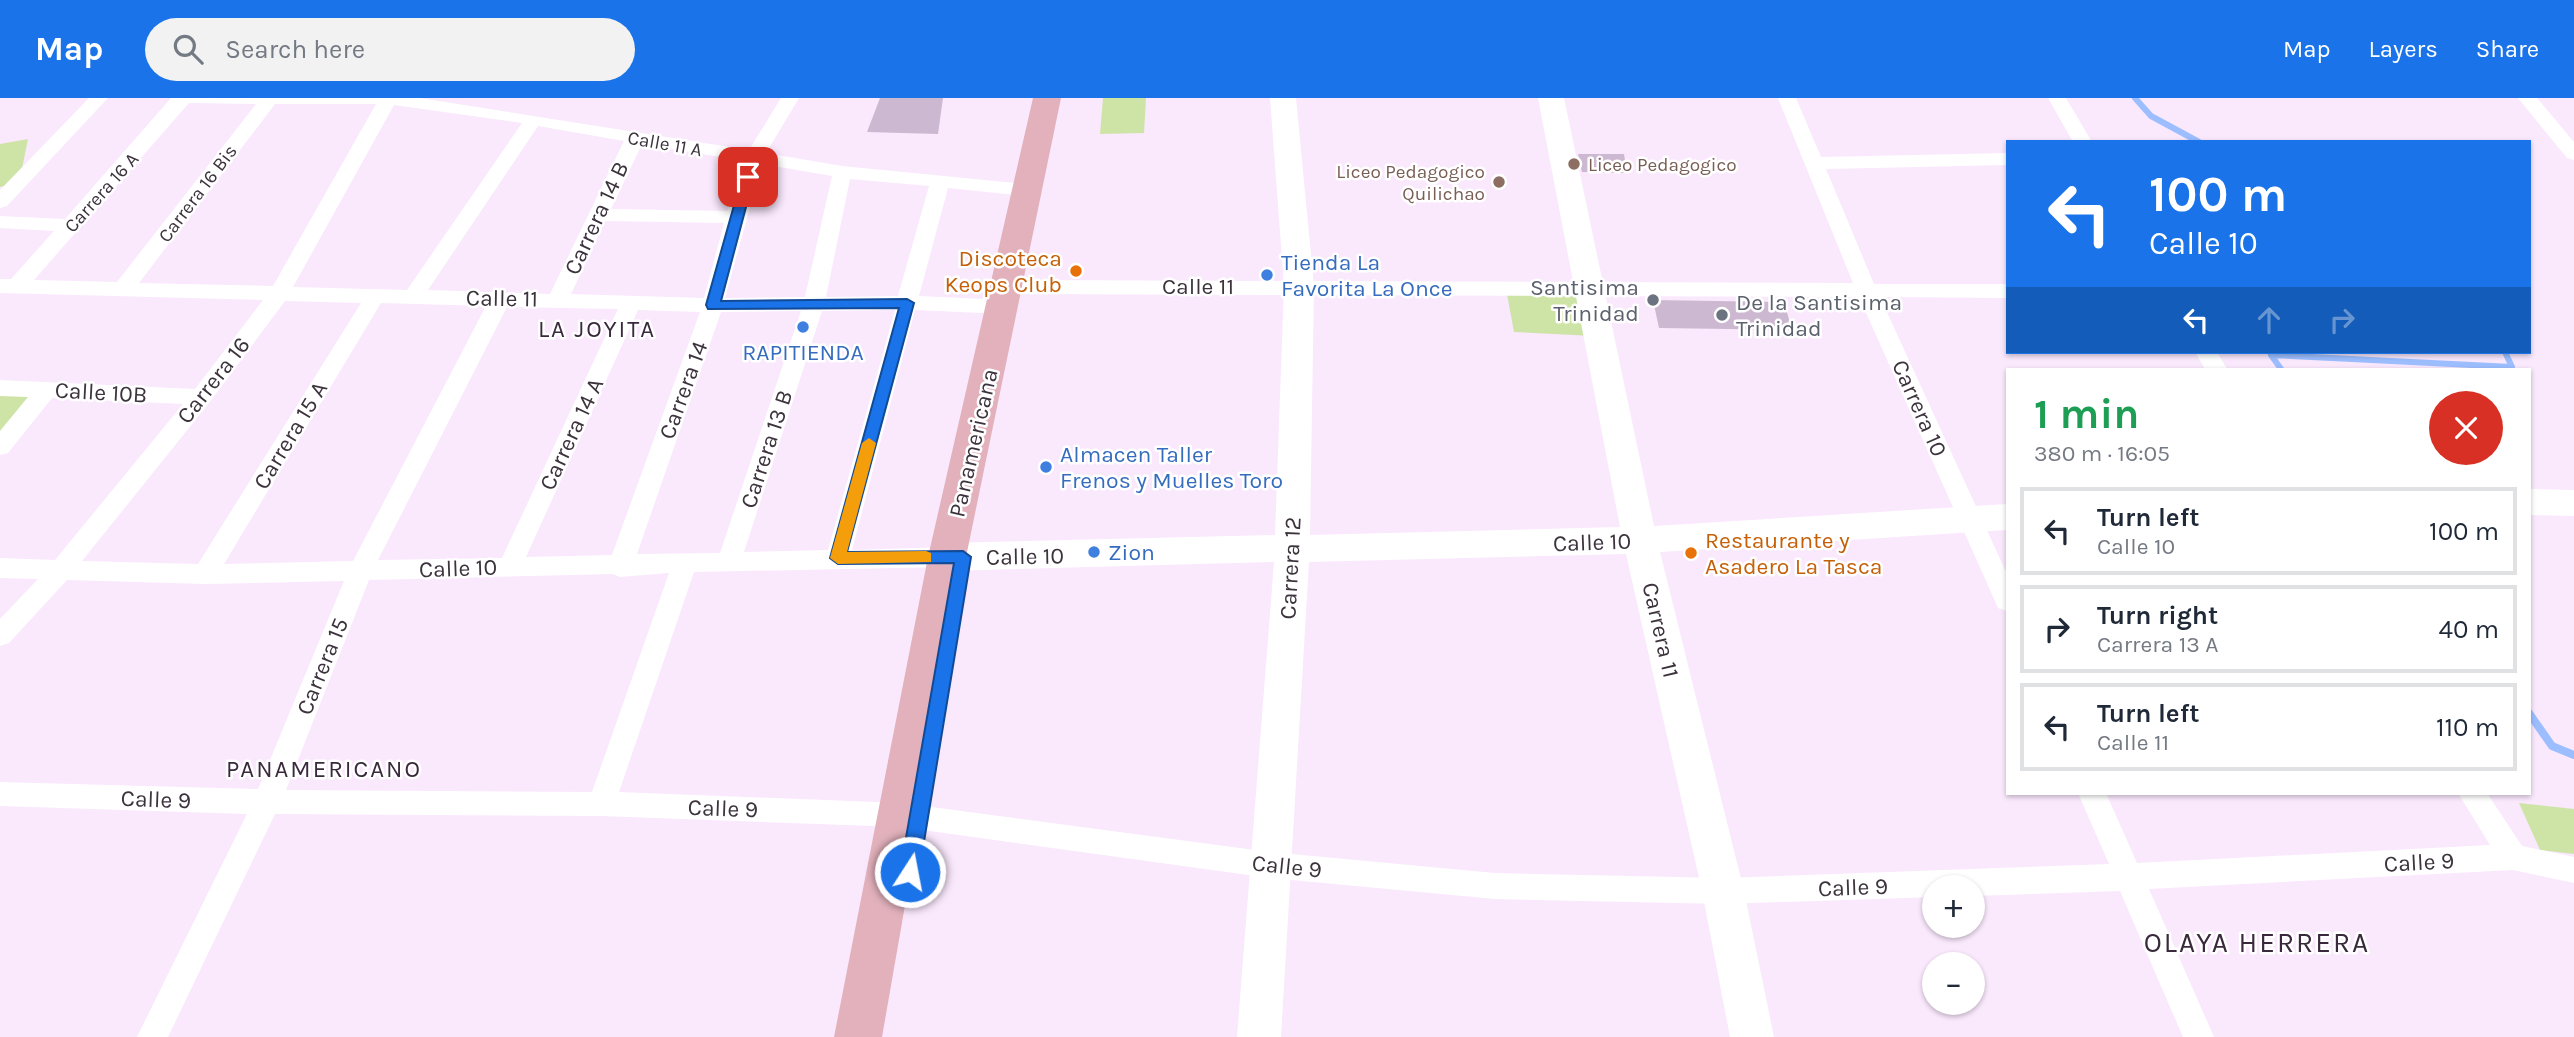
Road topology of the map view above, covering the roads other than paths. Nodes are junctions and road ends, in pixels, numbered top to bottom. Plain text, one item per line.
1 (99, 98) edge
2 (183, 98) edge
3 (388, 98) edge
4 (790, 98) edge
5 (1047, 98) edge
6 (1057, 98) edge
7 (1283, 98) edge
8 (1551, 98) edge
9 (1787, 98) edge
10 (2057, 98) edge
11 (2527, 98) edge
12 (270, 99) edge
13 (533, 120) junction
14 (635, 138) junction
15 (2082, 140) edge
16 (2574, 154) edge
17 (754, 158) junction
18 (2006, 159) edge
19 (1815, 163) junction
20 (842, 172) junction
21 (940, 181) junction
22 (1025, 190) junction
23 (0, 202) edge
24 (598, 215) junction
25 (735, 217) junction
26 (0, 222) edge
27 (71, 226) junction
28 (9, 286) edge
29 (1299, 286) junction
30 (124, 288) junction
31 (1591, 291) junction
32 (2006, 291) edge
33 (279, 292) junction
34 (1867, 292) junction
35 (414, 295) junction
36 (375, 296) junction
37 (1012, 297) junction
38 (501, 298) junction
39 (558, 299) junction
40 (632, 301) junction
41 (907, 303) junction
42 (814, 304) junction
43 (713, 305) junction
44 (0, 388) edge
45 (46, 390) junction
46 (201, 397) junction
47 (0, 447) edge
48 (2531, 502) edge
49 (2574, 503) edge
50 (2006, 517) edge
51 (1971, 519) junction
52 (1640, 540) junction
53 (1292, 551) junction
54 (955, 557) junction
55 (838, 558) junction
56 (729, 562) junction
57 (684, 565) junction
58 (510, 566) junction
59 (620, 567) junction
60 (0, 568) edge
61 (60, 570) junction
62 (360, 571) junction
63 (205, 574) junction
64 (2006, 599) edge
65 (0, 636) edge
66 (0, 794) edge
67 (2093, 795) edge
68 (2473, 795) edge
69 (267, 802) junction
70 (601, 804) junction
71 (911, 816) junction
72 (2513, 857) junction
73 (1270, 864) junction
74 (2574, 870) edge
75 (2129, 877) junction
76 (1723, 891) junction
77 (152, 1037) edge
78 (858, 1037) edge
79 (878, 1037) edge
80 (1259, 1037) edge
81 (1752, 1037) edge
82 (2199, 1037) edge

1 - 23 street
2 - 12 street, Calle 11 A
2 - 27 street, Carrera 16 A
3 - 12 street, Calle 11 A
3 - 13 street, Calle 11 A
3 - 33 street, Carrera 16
4 - 17 street, Carrera 14
5 - 22 main road, Panamericana
6 - 37 main road, Panamericana
7 - 29 street, Carrera 12
8 - 31 street, Carrera 11
9 - 19 street, Carrera 10
10 - 15 street
11 - 16 street
12 - 30 street, Carrera 16 Bis
13 - 14 street, Calle 11 A
13 - 35 street
14 - 17 street, Calle 11 A
14 - 24 street, Carrera 14 B
17 - 20 street, Calle 11 A
17 - 25 street, Carrera 14
18 - 19 street
19 - 34 street, Carrera 10
20 - 21 street, Calle 11 A
20 - 42 street, Carrera 13 B
21 - 22 street, Calle 11 A
21 - 41 street
22 - 37 main road, Panamericana
24 - 25 street
24 - 39 street, Carrera 14 B
25 - 43 street, Carrera 14
26 - 27 street
27 - 28 street, Carrera 16 A
28 - 30 street, Calle 11
29 - 31 street, Calle 11
29 - 37 street, Calle 11
29 - 53 street, Carrera 12
30 - 33 street, Calle 11
31 - 34 street, Calle 11
31 - 52 street, Carrera 11
32 - 34 street, Calle 11
33 - 36 street, Calle 11
33 - 46 street, Carrera 16
34 - 51 street, Carrera 10
35 - 36 street, Calle 11
35 - 38 street, Calle 11
36 - 63 street, Carrera 15 A
37 - 41 street, Calle 11
37 - 54 main road, Panamericana
38 - 39 street, Calle 11
38 - 62 street, Carrera 15
39 - 40 street, Calle 11
40 - 43 street, Calle 11
40 - 58 street, Carrera 14 A
41 - 42 street, Calle 11
41 - 55 street
42 - 43 street, Calle 11
42 - 56 street, Carrera 13 B
43 - 59 street, Carrera 14
44 - 45 street, Calle 10B
45 - 46 street, Calle 10B
45 - 47 street
46 - 61 street, Carrera 16
48 - 49 street
50 - 51 street, Calle 10
51 - 52 street, Calle 10
51 - 64 street, Carrera 10
52 - 53 street, Calle 10
52 - 76 street, Carrera 11
53 - 54 street, Calle 10
53 - 73 street, Carrera 12
54 - 55 street, Calle 10
54 - 71 main road, Panamericana
55 - 56 street, Calle 10
56 - 57 street, Calle 10
57 - 59 street, Calle 10
57 - 70 street
58 - 59 street, Calle 10
58 - 62 street, Calle 10
60 - 61 street, Calle 10
61 - 63 street, Calle 10
61 - 65 street, Carrera 16
62 - 63 street, Calle 10
62 - 69 street, Carrera 15
66 - 69 street, Calle 9
67 - 75 street
68 - 72 street
69 - 70 street, Calle 9
69 - 77 street, Carrera 15
70 - 71 street, Calle 9
71 - 73 street, Calle 9
71 - 78 main road, Panamericana
71 - 79 main road, Panamericana
72 - 74 street, Calle 9
72 - 75 street, Calle 9
73 - 76 street, Calle 9
73 - 80 street, Carrera 12
75 - 76 street, Calle 9
75 - 82 street
76 - 81 street, Carrera 11

